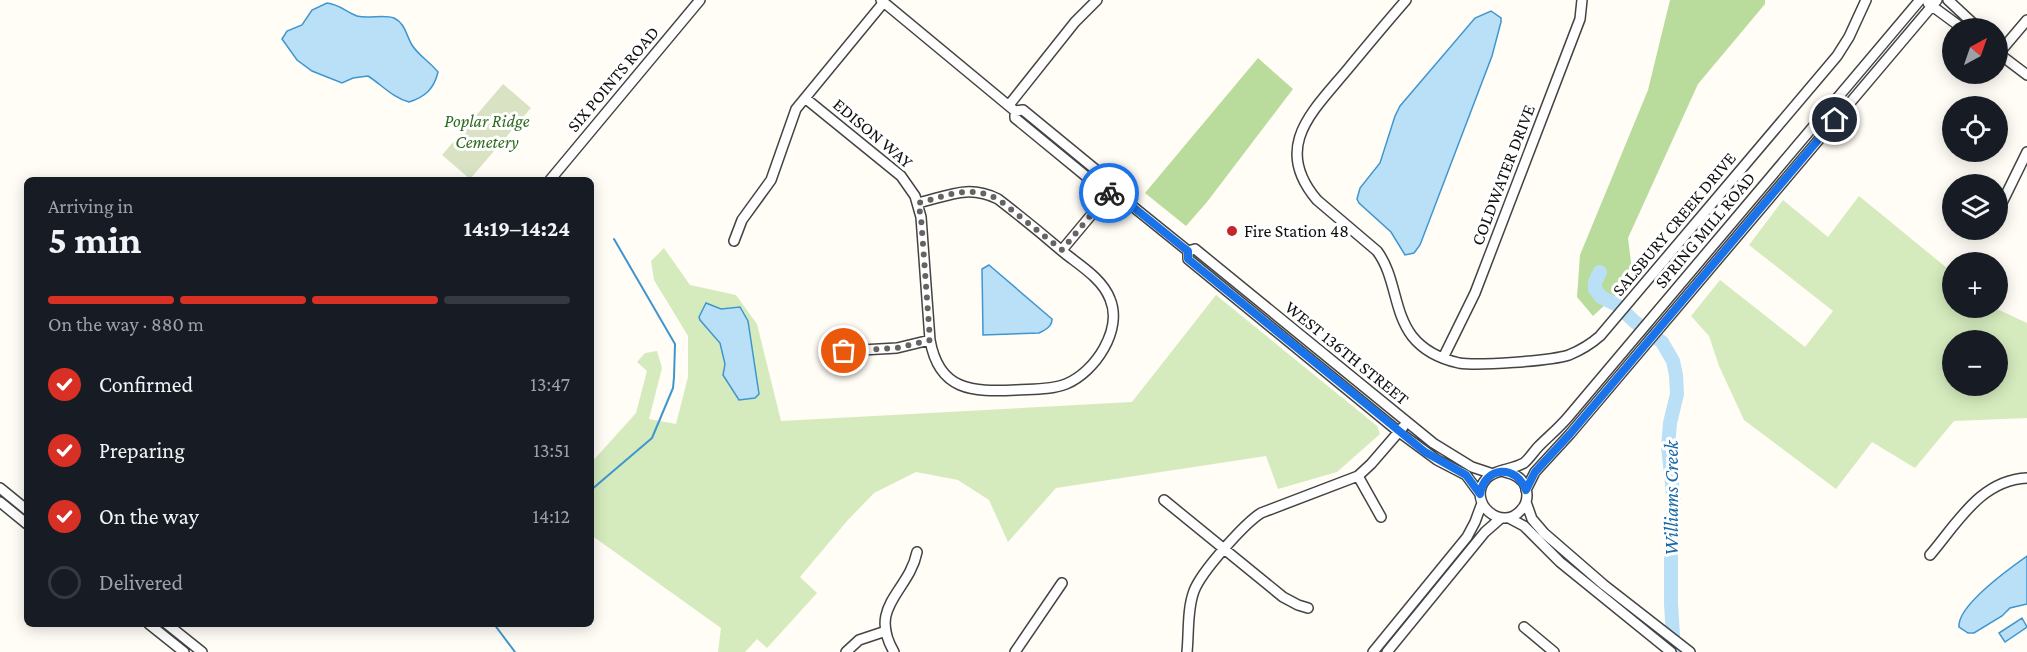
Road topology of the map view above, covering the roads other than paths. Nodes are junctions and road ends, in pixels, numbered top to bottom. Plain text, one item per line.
1 (700, 0) edge
2 (1097, 0) edge
3 (1406, 0) edge
4 (1582, 0) edge
5 (1866, 0) edge
6 (1948, 0) edge
7 (883, 1) edge
8 (1928, 2) edge
9 (1949, 18) edge
10 (1967, 18) edge
11 (2027, 20) edge
12 (2008, 42) edge
13 (2008, 61) edge
14 (2027, 75) edge
15 (805, 98) junction
16 (1012, 108) junction
17 (2027, 152) edge
18 (552, 177) edge
19 (1112, 190) junction
20 (2008, 191) edge
21 (918, 203) junction
22 (734, 241) dead end
23 (1062, 250) junction
24 (1188, 251) junction
25 (930, 340) junction
26 (827, 352) dead end
27 (1443, 358) junction
28 (1406, 423) junction
29 (1399, 432) junction
30 (1505, 472) junction
31 (1493, 474) junction
32 (1358, 476) junction
33 (2027, 478) edge
34 (0, 488) edge
35 (1526, 490) junction
36 (1481, 499) junction
37 (1164, 500) dead end
38 (0, 502) edge
39 (1526, 502) junction
40 (24, 508) edge
41 (1381, 517) dead end
42 (1505, 518) junction
43 (24, 522) edge
44 (1224, 550) junction
45 (917, 552) dead end
46 (1930, 555) dead end
47 (1062, 583) dead end
48 (1308, 608) dead end
49 (153, 627) edge
50 (172, 627) edge
51 (174, 627) edge
52 (1524, 627) dead end
53 (886, 631) junction
54 (167, 638) junction
55 (1381, 651) edge
56 (183, 652) edge
57 (202, 652) edge
58 (846, 652) edge
59 (894, 652) edge
60 (1015, 652) edge
61 (1187, 652) edge
62 (1554, 652) edge
63 (1671, 652) edge
64 (1690, 652) edge

1 - 18 street, SIX POINTS ROAD
2 - 16 street
3 - 27 street
4 - 27 street, COLDWATER DRIVE
5 - 27 street, SALSBURY CREEK DRIVE
6 - 10 street
7 - 15 street
7 - 16 street, WEST 136TH STREET
8 - 9 street
8 - 30 street, SPRING MILL ROAD
8 - 35 street, SPRING MILL ROAD
11 - 12 street
13 - 14 street
15 - 21 street, EDISON WAY
15 - 22 street
16 - 19 street, WEST 136TH STREET
17 - 20 street
19 - 23 street
19 - 24 street, WEST 136TH STREET
21 - 23 street
21 - 25 street, EDISON WAY
23 - 25 street
24 - 28 street, WEST 136TH STREET
24 - 29 street, WEST 136TH STREET
25 - 26 street
28 - 29 street
28 - 31 street, WEST 136TH STREET
29 - 32 street
29 - 36 street, WEST 136TH STREET
30 - 31 street
30 - 35 street
31 - 36 street
32 - 41 street
32 - 44 street
33 - 46 street
34 - 40 street
35 - 39 street
36 - 42 street
36 - 55 street
37 - 44 street
38 - 43 street
39 - 42 street
39 - 64 street
42 - 55 street
42 - 63 street
44 - 48 street
44 - 61 street
45 - 53 street
47 - 60 street
49 - 54 street
50 - 54 street
51 - 57 street
52 - 62 street
53 - 58 street
53 - 59 street
54 - 56 street

